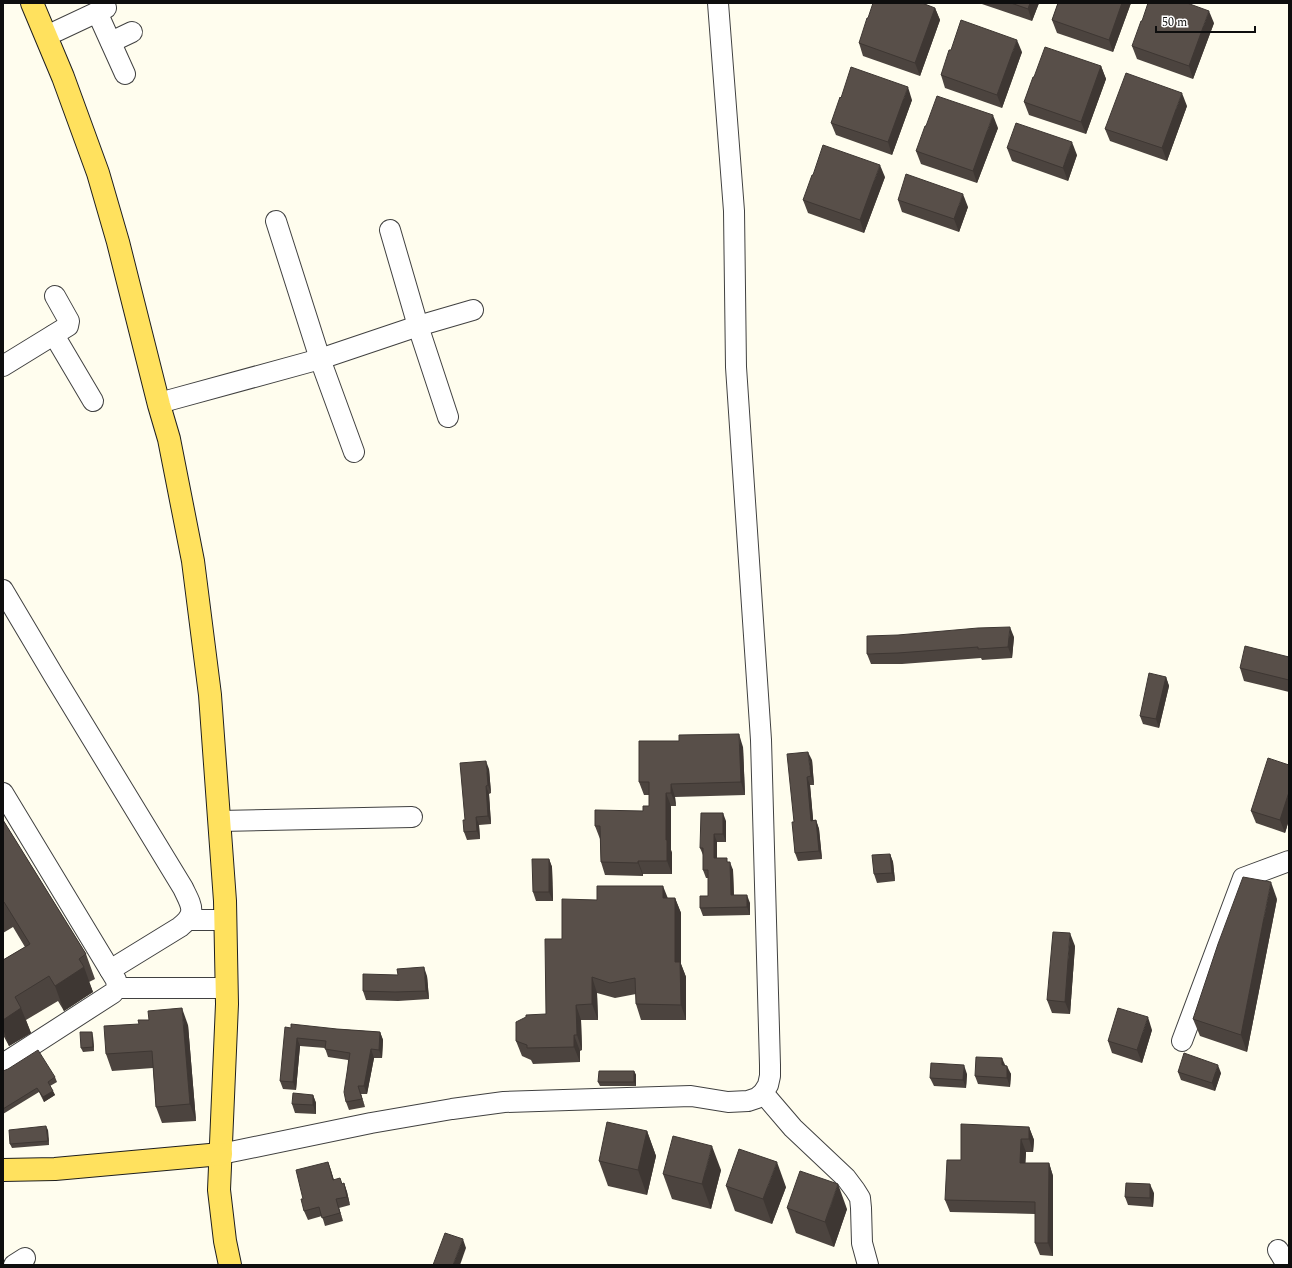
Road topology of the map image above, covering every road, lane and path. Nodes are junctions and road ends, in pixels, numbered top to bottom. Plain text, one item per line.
1 (32, 3) edge
2 (44, 3) edge
3 (718, 3) edge
4 (101, 8) edge
5 (57, 31) junction
6 (132, 32) dead end
7 (111, 42) junction
8 (125, 74) dead end
9 (276, 221) dead end
10 (390, 230) dead end
11 (55, 296) dead end
12 (473, 310) dead end
13 (418, 326) junction
14 (54, 335) junction
15 (320, 359) junction
16 (3, 366) edge
17 (93, 401) dead end
18 (164, 402) junction
19 (448, 417) dead end
20 (354, 452) dead end
21 (3, 590) edge
22 (3, 793) edge
23 (412, 817) dead end
24 (220, 821) junction
25 (1289, 861) edge
26 (189, 920) junction
27 (220, 920) junction
28 (114, 979) junction
29 (223, 988) junction
30 (1182, 1042) dead end
31 (3, 1064) edge
32 (763, 1093) junction
33 (221, 1154) junction
34 (3, 1170) edge
35 (230, 1265) edge
36 (868, 1265) edge

1 - 18 main road
2 - 5 main road
3 - 32 street
4 - 5 street
4 - 7 street
5 - 18 main road
6 - 7 street
7 - 8 street
9 - 15 street
10 - 13 street
11 - 14 street
12 - 13 street
13 - 15 street
13 - 19 street
14 - 16 street
14 - 17 street
15 - 18 street
15 - 20 street
18 - 24 main road
21 - 26 street
22 - 28 street
23 - 24 street
24 - 27 main road
25 - 30 street
26 - 27 street
26 - 28 street
27 - 29 main road
28 - 29 street
28 - 31 street
29 - 33 main road
32 - 33 street
32 - 36 street
33 - 34 main road
33 - 35 main road

